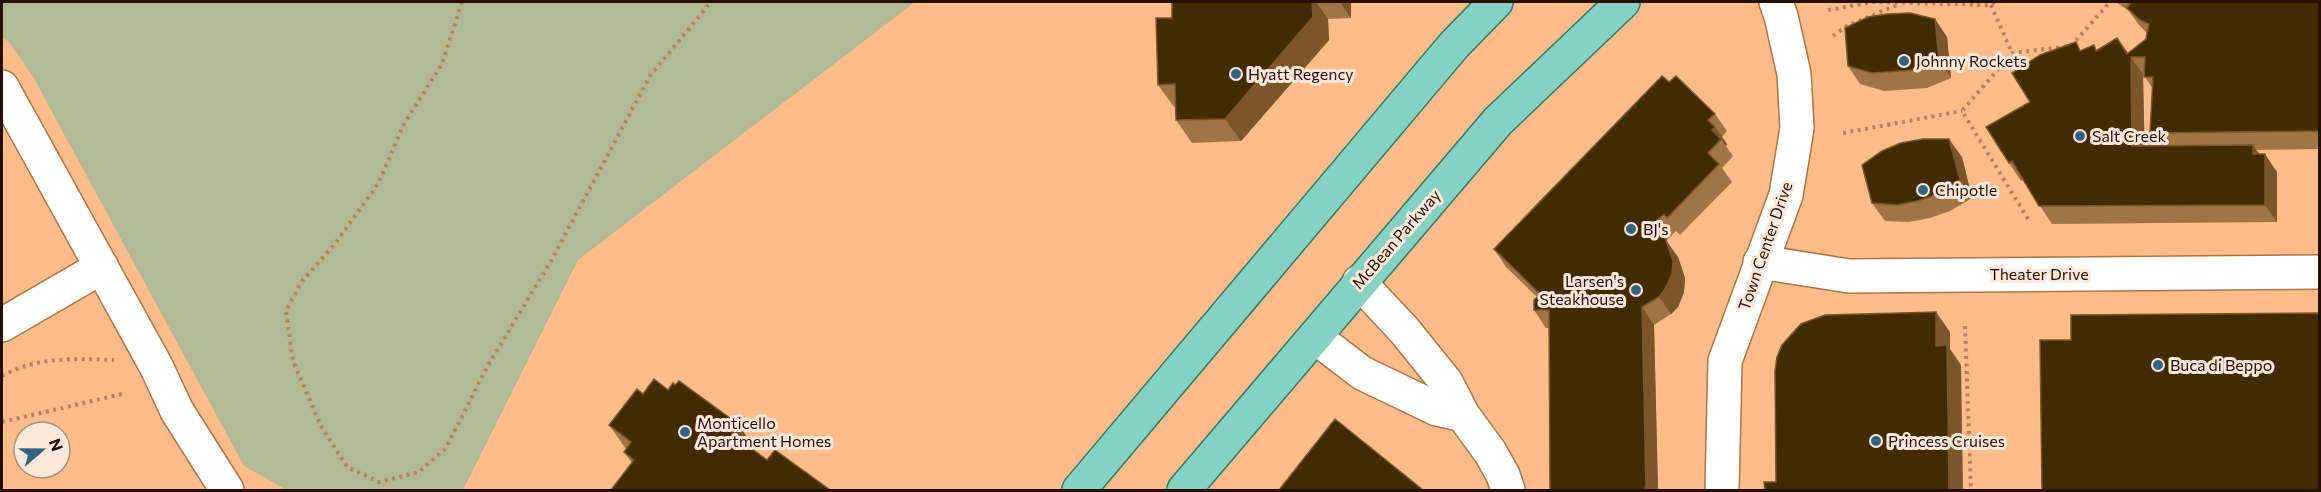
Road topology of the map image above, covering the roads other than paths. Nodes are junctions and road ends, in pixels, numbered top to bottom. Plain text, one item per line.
1 (1496, 2) edge
2 (1623, 2) edge
3 (1776, 2) edge
4 (2, 87) edge
5 (1760, 262) junction
6 (102, 267) junction
7 (2319, 272) edge
8 (1359, 282) junction
9 (2, 325) edge
10 (1315, 337) junction
11 (1463, 415) junction
12 (1500, 485) edge
13 (226, 490) edge
14 (1079, 490) edge
15 (1184, 490) edge
16 (1722, 490) edge

1 - 14 main road
2 - 8 main road, McBean Parkway
3 - 5 street, Town Center Drive
4 - 6 street
5 - 7 street, Theater Drive
5 - 16 street, Town Center Drive
6 - 9 street
6 - 13 street
8 - 10 main road, McBean Parkway
8 - 11 street
10 - 11 street
10 - 15 main road, McBean Parkway
11 - 12 street

